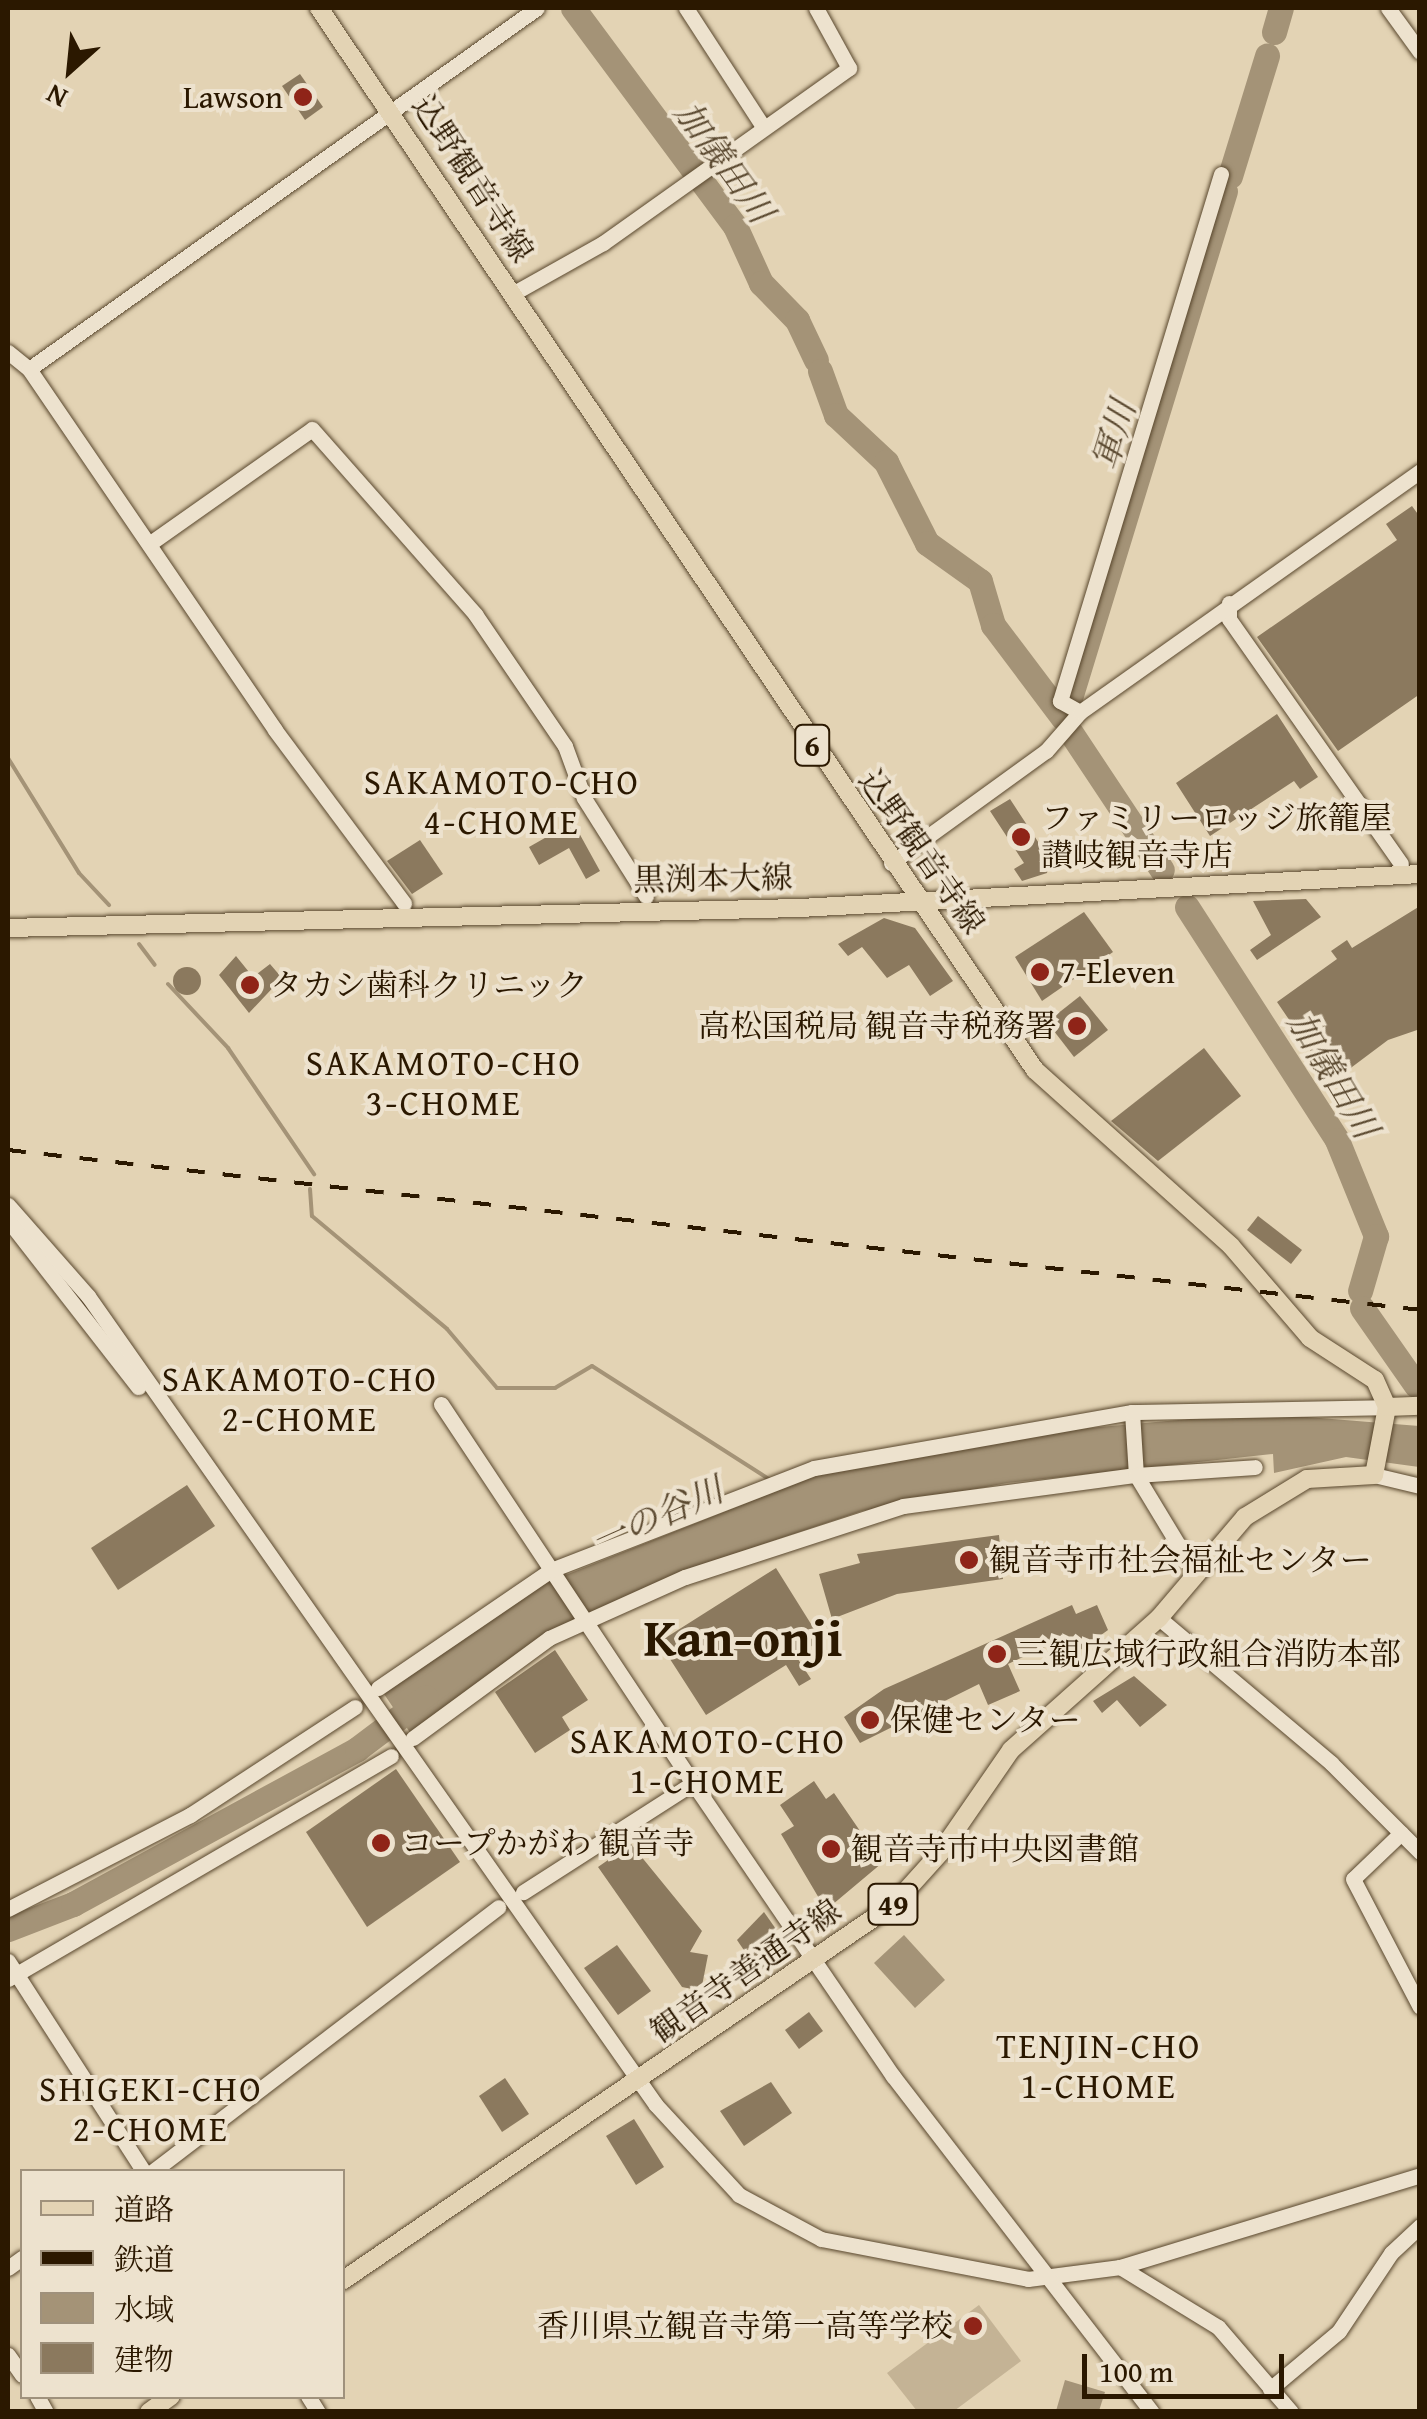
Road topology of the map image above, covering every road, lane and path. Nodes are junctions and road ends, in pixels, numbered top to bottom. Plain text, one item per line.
1 (319, 8) edge
2 (537, 8) edge
3 (686, 8) edge
4 (816, 8) edge
5 (1388, 8) edge
6 (1420, 52) edge
7 (392, 108) junction
8 (762, 125) junction
9 (1221, 174) dead end
10 (512, 294) junction
11 (8, 352) edge
12 (19, 373) edge
13 (1419, 473) edge
14 (149, 544) junction
15 (1229, 604) junction
16 (1080, 712) junction
17 (891, 863) junction
18 (1401, 864) dead end
19 (1420, 874) edge
20 (646, 896) dead end
21 (919, 900) junction
22 (404, 903) dead end
23 (8, 928) edge
24 (8, 1205) edge
25 (8, 1220) edge
26 (138, 1379) junction
27 (441, 1404) dead end
28 (1420, 1406) edge
29 (1132, 1412) junction
30 (1386, 1412) junction
31 (1254, 1467) dead end
32 (1375, 1470) junction
33 (1136, 1475) junction
34 (1420, 1486) edge
35 (551, 1570) junction
36 (1196, 1574) junction
37 (1159, 1618) junction
38 (586, 1621) junction
39 (367, 1698) junction
40 (402, 1747) junction
41 (693, 1783) junction
42 (1401, 1833) junction
43 (1420, 1852) edge
44 (523, 1892) dead end
45 (498, 1907) dead end
46 (8, 1908) edge
47 (810, 1960) junction
48 (10, 1972) edge
49 (1420, 2006) edge
50 (640, 2082) junction
51 (142, 2169) edge
52 (156, 2169) edge
53 (1420, 2175) edge
54 (1420, 2226) edge
55 (1120, 2267) junction
56 (1056, 2278) junction
57 (345, 2279) edge
58 (1270, 2390) junction
59 (1152, 2412) edge
60 (1291, 2412) edge

1 - 7 main road, 込野観音寺線 / 6
2 - 7 street
3 - 8 street
4 - 8 street
5 - 6 street
7 - 10 main road, 込野観音寺線 / 6
7 - 12 street
8 - 10 street
9 - 16 street
10 - 17 main road, 込野観音寺線 / 6
11 - 12 street
12 - 14 street
13 - 15 street
14 - 20 street
14 - 22 street
15 - 16 street
15 - 18 street
16 - 17 street
17 - 21 main road, 込野観音寺線 / 6
19 - 21 main road, 黒渕本大線
21 - 23 main road, 黒渕本大線
21 - 30 main road, 込野観音寺線 / 6
24 - 26 street
25 - 26 street
26 - 39 street
27 - 35 street
28 - 30 main road
29 - 30 street
29 - 33 street
29 - 35 street
30 - 32 main road
31 - 33 street
32 - 34 street
32 - 36 main road, 観音寺善通寺線 / 49
33 - 36 street
33 - 38 street
35 - 38 street
35 - 39 street
36 - 37 main road, 観音寺善通寺線 / 49
37 - 42 street
37 - 47 main road, 観音寺善通寺線 / 49
38 - 40 street
38 - 41 street
39 - 40 street
39 - 46 street
40 - 48 street
40 - 50 street
41 - 44 street
41 - 47 street
42 - 43 street
42 - 49 street
45 - 52 street
47 - 50 main road, 観音寺善通寺線 / 49
47 - 56 street
48 - 51 street
50 - 56 street
50 - 57 main road, 観音寺善通寺線 / 49
53 - 55 street
54 - 58 street
55 - 56 street
55 - 58 street
56 - 59 street
58 - 60 street

